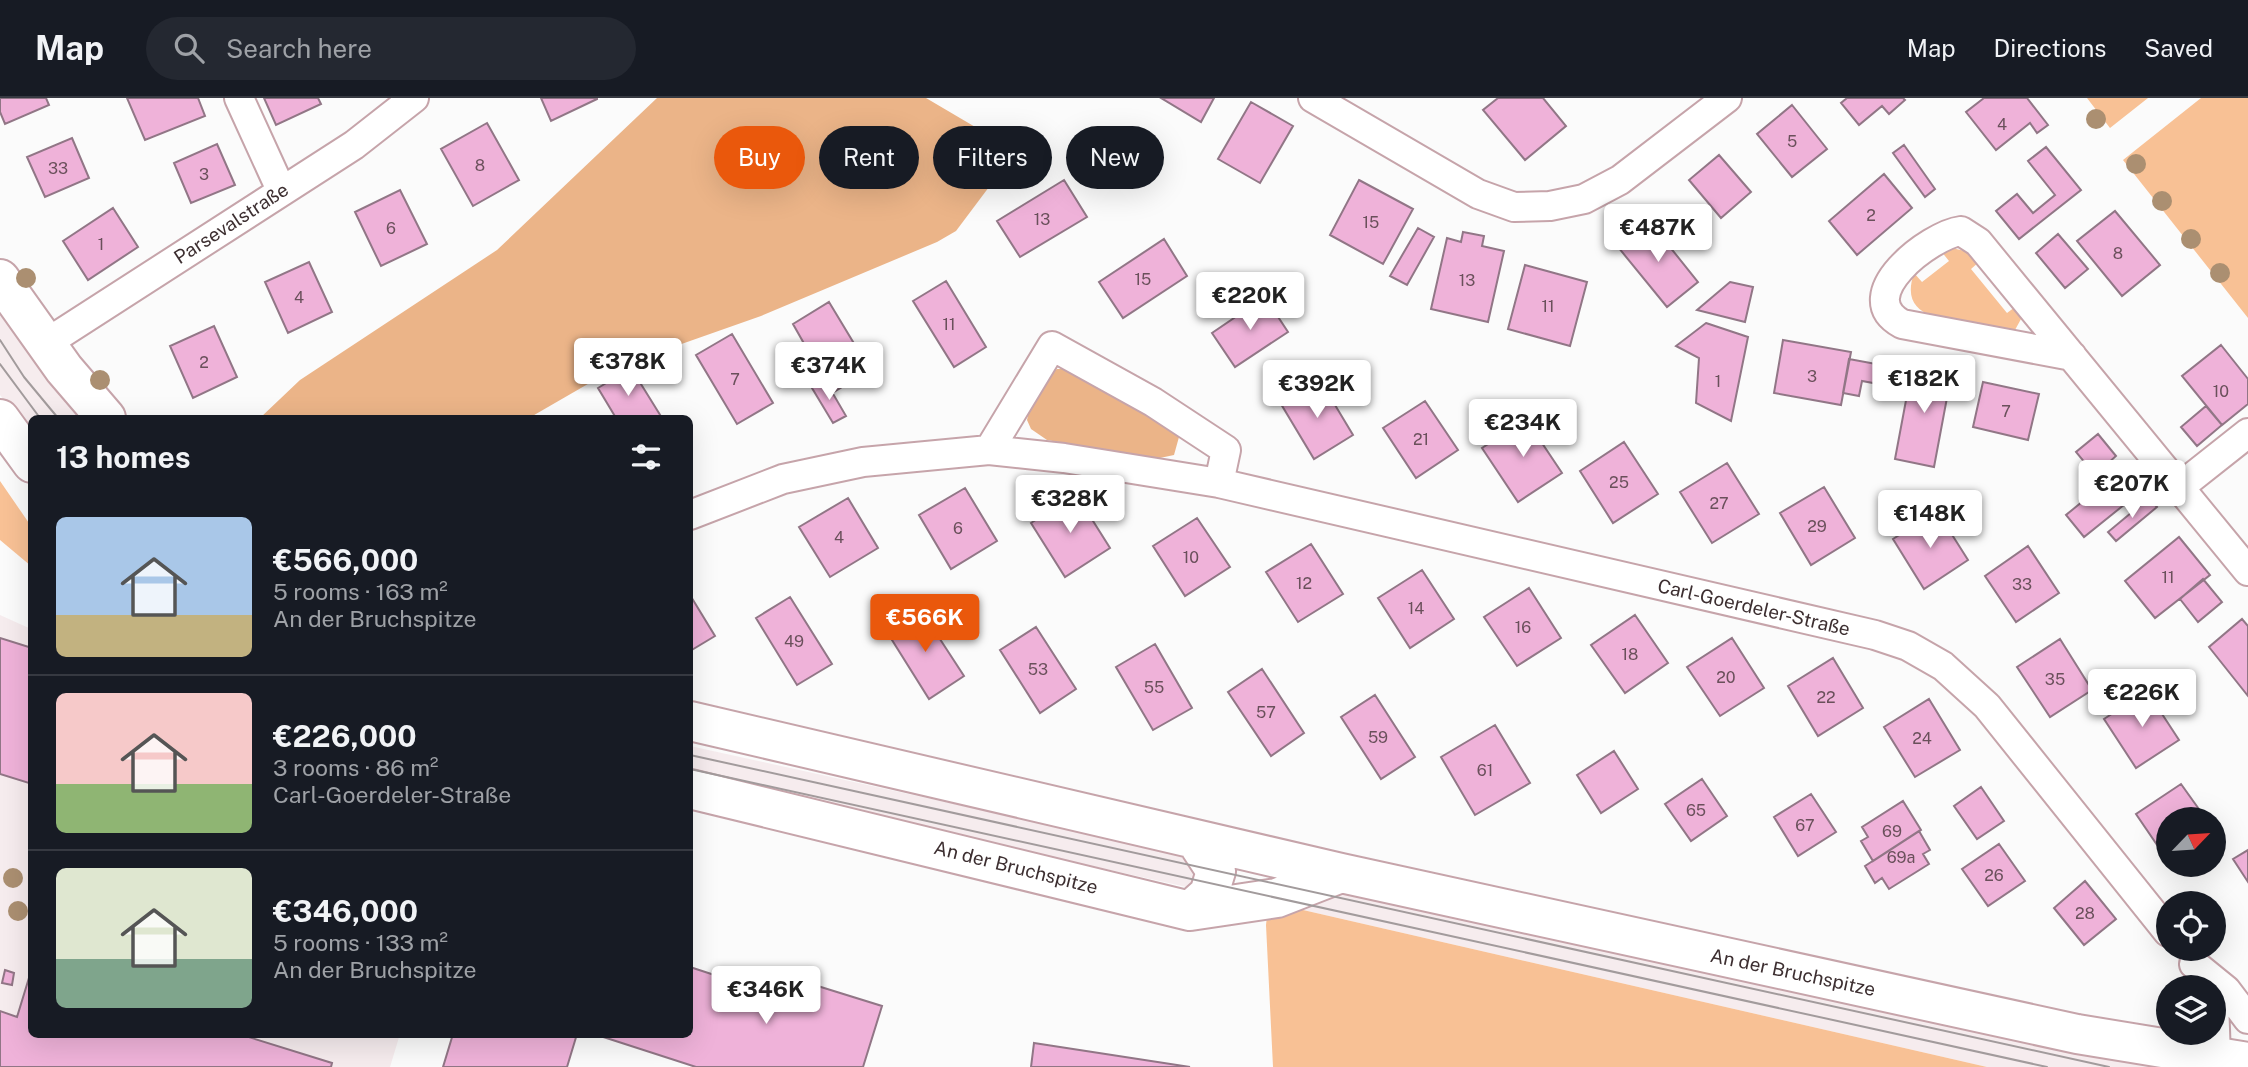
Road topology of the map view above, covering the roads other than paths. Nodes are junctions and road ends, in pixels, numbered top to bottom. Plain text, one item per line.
1 (239, 98) edge
2 (414, 98) edge
3 (1313, 98) edge
4 (1727, 98) edge
5 (281, 190) junction
6 (0, 279) edge
7 (45, 344) junction
8 (2072, 356) junction
9 (104, 415) edge
10 (0, 419) edge
11 (2248, 433) edge
12 (989, 450) junction
13 (28, 458) edge
14 (1219, 483) junction
15 (2181, 486) junction
16 (693, 514) edge
17 (2248, 571) edge
18 (693, 722) edge
19 (693, 790) edge
20 (1195, 839) junction
21 (1341, 873) junction
22 (1190, 911) junction
23 (2156, 917) edge
24 (2192, 972) edge
25 (2248, 1019) edge
26 (2156, 1037) edge
27 (2226, 1041) edge
28 (2186, 1045) edge
29 (2232, 1060) edge

1 - 5 street
2 - 5 street, Parsevalstraße
3 - 4 street
5 - 7 street, Parsevalstraße
6 - 7 main road
7 - 9 main road
8 - 8 street
8 - 15 street
10 - 13 main road
11 - 15 street
12 - 14 street, Carl-Goerdeler-Straße
12 - 14 street
12 - 16 street, Carl-Goerdeler-Straße
14 - 23 street, Carl-Goerdeler-Straße
15 - 17 street
18 - 20 main road, An der Bruchspitze
19 - 22 main road, An der Bruchspitze
20 - 21 main road, An der Bruchspitze
20 - 22 main road
21 - 22 main road, An der Bruchspitze
21 - 26 main road, An der Bruchspitze
24 - 25 street
27 - 29 street
28 - 29 main road, An der Bruchspitze

